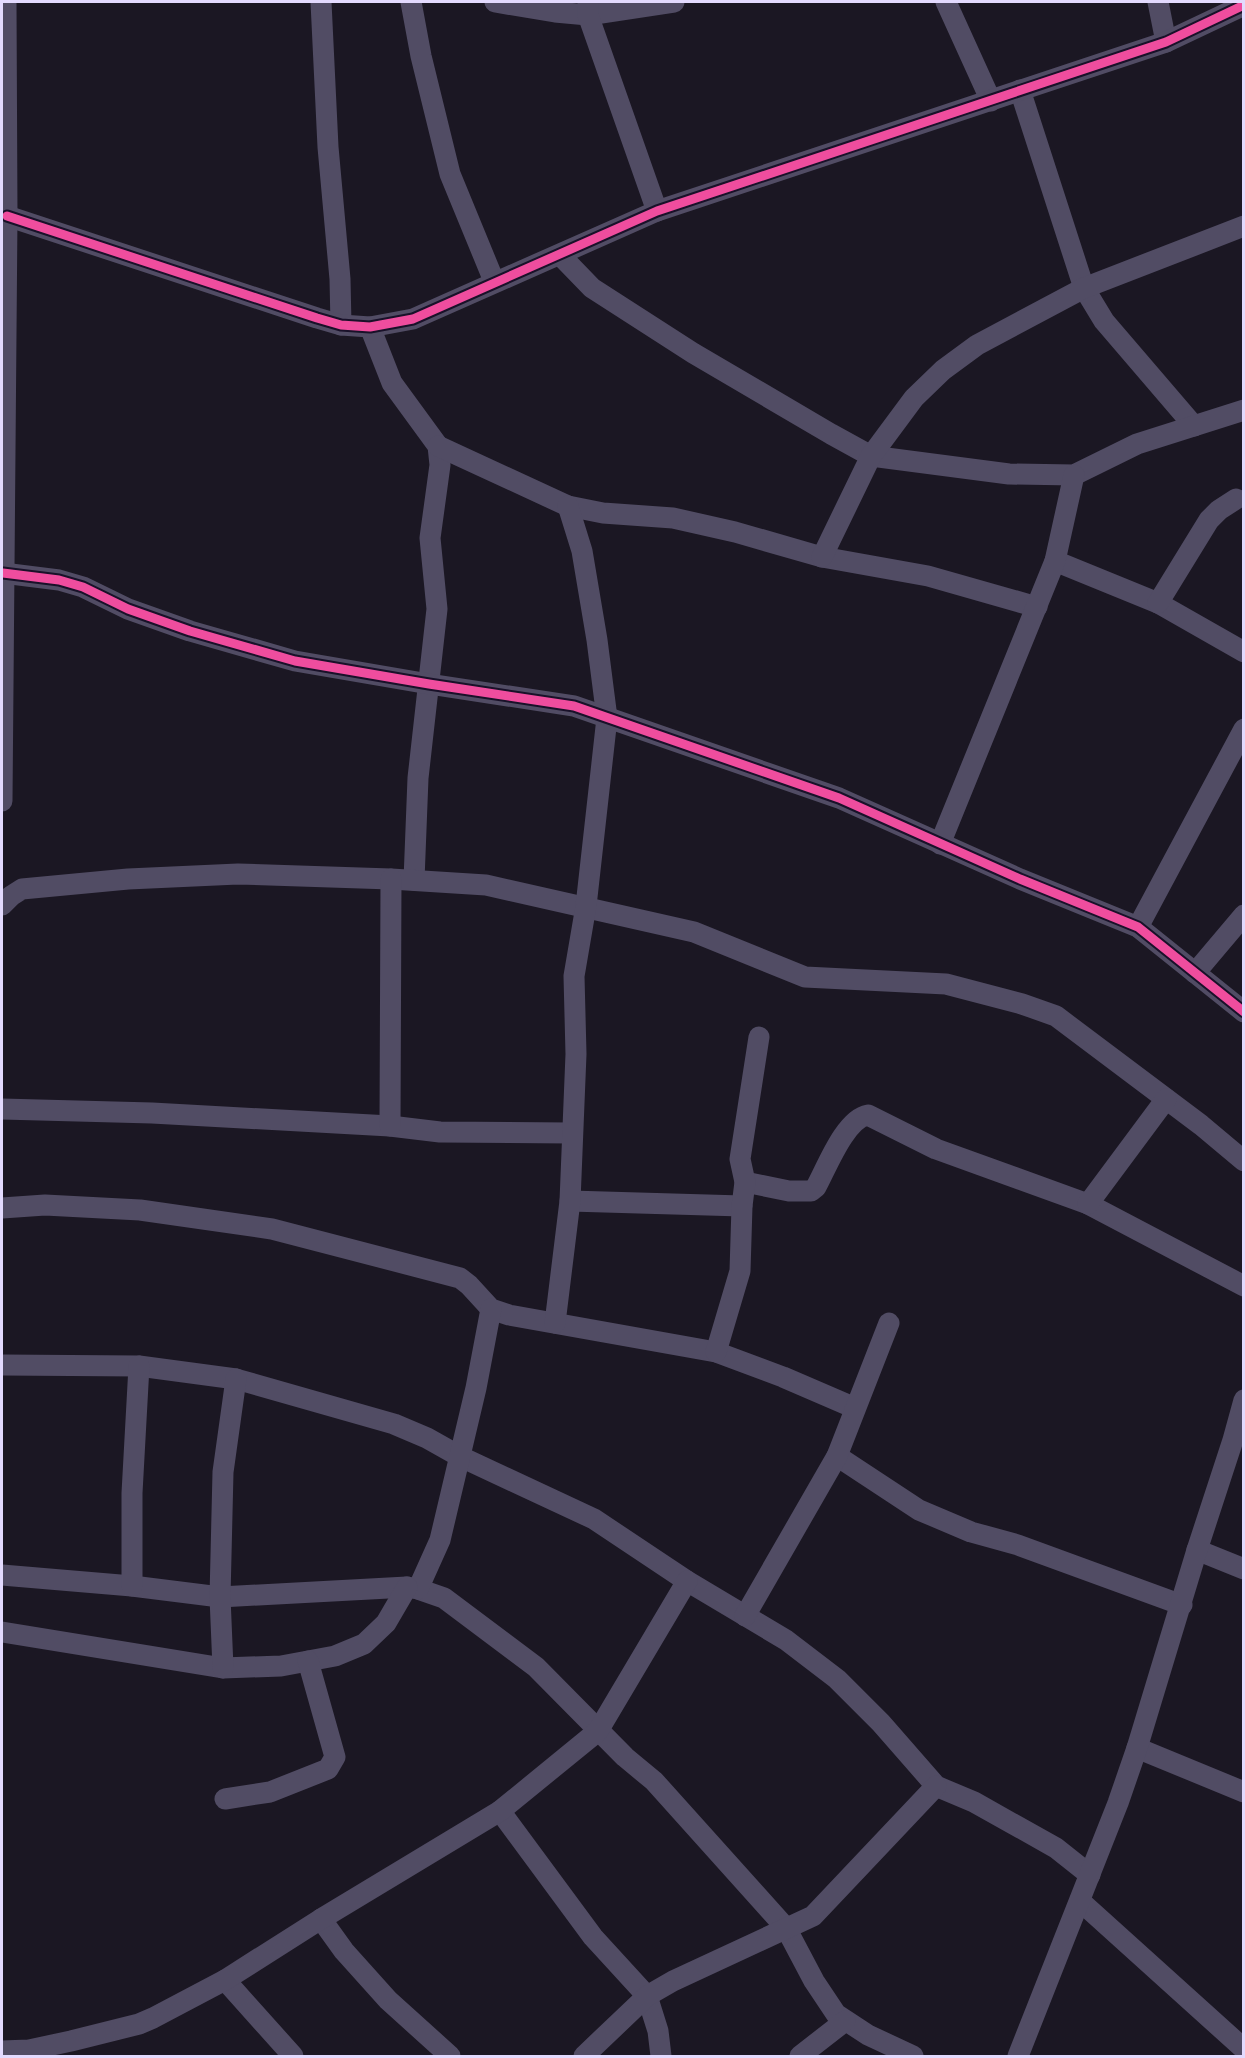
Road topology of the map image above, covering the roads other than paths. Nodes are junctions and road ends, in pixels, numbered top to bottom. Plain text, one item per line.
1 (6, 2) edge
2 (321, 2) edge
3 (411, 2) edge
4 (495, 2) edge
5 (674, 2) edge
6 (946, 2) edge
7 (1158, 2) edge
8 (1244, 5) edge
9 (588, 8) edge
10 (1166, 42) junction
11 (1020, 90) junction
12 (991, 101) junction
13 (657, 211) junction
14 (7, 216) junction
15 (1244, 226) edge
16 (560, 255) junction
17 (494, 281) junction
18 (1083, 288) junction
19 (341, 325) junction
20 (370, 327) junction
21 (1244, 410) edge
22 (1194, 426) junction
23 (438, 446) junction
24 (3, 453) edge
25 (871, 456) junction
26 (1074, 475) junction
27 (1236, 499) dead end
28 (568, 506) junction
29 (822, 557) junction
30 (1055, 561) junction
31 (3, 573) junction
32 (1158, 603) junction
33 (1037, 607) junction
34 (1244, 652) edge
35 (429, 684) junction
36 (607, 718) junction
37 (1244, 729) edge
38 (2, 801) edge
39 (940, 844) junction
40 (391, 879) junction
41 (414, 880) junction
42 (2, 905) edge
43 (586, 906) junction
44 (1244, 915) edge
45 (1138, 927) junction
46 (1195, 973) junction
47 (1244, 1012) edge
48 (759, 1037) dead end
49 (1166, 1099) junction
50 (2, 1109) edge
51 (390, 1126) junction
52 (571, 1133) junction
53 (1244, 1161) edge
54 (744, 1182) junction
55 (570, 1201) junction
56 (1088, 1204) junction
57 (742, 1206) junction
58 (2, 1208) edge
59 (1244, 1286) edge
60 (491, 1309) junction
61 (555, 1323) junction
62 (889, 1323) dead end
63 (716, 1352) junction
64 (2, 1365) edge
65 (139, 1366) junction
66 (237, 1379) junction
67 (1244, 1400) edge
68 (855, 1408) junction
69 (459, 1456) junction
70 (837, 1456) junction
71 (1197, 1550) junction
72 (1244, 1569) edge
73 (2, 1575) edge
74 (687, 1581) junction
75 (132, 1586) junction
76 (413, 1588) junction
77 (220, 1597) junction
78 (1182, 1605) junction
79 (745, 1616) junction
80 (2, 1632) edge
81 (308, 1661) junction
82 (223, 1668) junction
83 (598, 1731) junction
84 (1137, 1748) junction
85 (936, 1786) junction
86 (1244, 1792) edge
87 (225, 1799) dead end
88 (500, 1811) junction
89 (1089, 1875) junction
90 (1080, 1901) junction
91 (321, 1919) junction
92 (786, 1928) junction
93 (225, 1980) junction
94 (647, 1996) junction
95 (845, 2021) junction
96 (1244, 2049) edge
97 (2, 2051) edge
98 (293, 2056) edge
99 (450, 2056) edge
100 (584, 2056) edge
101 (661, 2056) edge
102 (800, 2056) edge
103 (913, 2056) edge
104 (1018, 2056) edge

1 - 14 street
2 - 19 street
3 - 17 street
4 - 9 street
5 - 9 street
6 - 12 street
7 - 10 street
8 - 10 street
9 - 13 street
10 - 11 street
11 - 12 street
11 - 18 street
12 - 13 street
13 - 16 street
14 - 19 street
14 - 24 street
15 - 18 street
16 - 17 street
16 - 25 street
17 - 20 street
18 - 22 street
18 - 25 street
19 - 20 street
20 - 23 street
21 - 22 street
22 - 26 street
23 - 28 street
23 - 35 street
24 - 31 street
25 - 26 street
25 - 29 street
26 - 30 street
27 - 32 street
28 - 29 street
28 - 36 street
29 - 33 street
30 - 32 street
30 - 33 street
31 - 35 street
31 - 38 street
32 - 34 street
33 - 39 street
35 - 36 street
35 - 41 street
36 - 39 street
36 - 43 street
37 - 45 street
39 - 45 street
40 - 41 street
40 - 42 street
40 - 51 street
41 - 43 street
43 - 49 street
43 - 52 street
44 - 46 street
45 - 46 street
46 - 47 street
48 - 54 street
49 - 53 street
49 - 56 street
50 - 51 street
51 - 52 street
52 - 55 street
54 - 56 street
54 - 57 street
55 - 57 street
55 - 61 street
56 - 59 street
57 - 63 street
58 - 60 street
60 - 61 street
60 - 69 street
61 - 63 street
62 - 68 street
63 - 68 street
64 - 65 street
65 - 66 street
65 - 75 street
66 - 69 street
66 - 77 street
67 - 71 street
68 - 70 street
69 - 74 street
69 - 76 street
70 - 78 street
70 - 79 street
71 - 72 street
71 - 78 street
73 - 75 street
74 - 79 street
74 - 83 street
75 - 77 street
76 - 77 street
76 - 81 street
76 - 83 street
77 - 82 street
78 - 84 street
79 - 85 street
80 - 82 street
81 - 82 street
81 - 87 street
83 - 88 street
83 - 92 street
84 - 86 street
84 - 89 street
85 - 89 street
85 - 92 street
88 - 91 street
88 - 94 street
89 - 90 street
90 - 96 street
90 - 104 street
91 - 93 street
91 - 99 street
92 - 94 street
92 - 95 street
93 - 97 street
93 - 98 street
94 - 100 street
94 - 101 street
95 - 102 street
95 - 103 street

